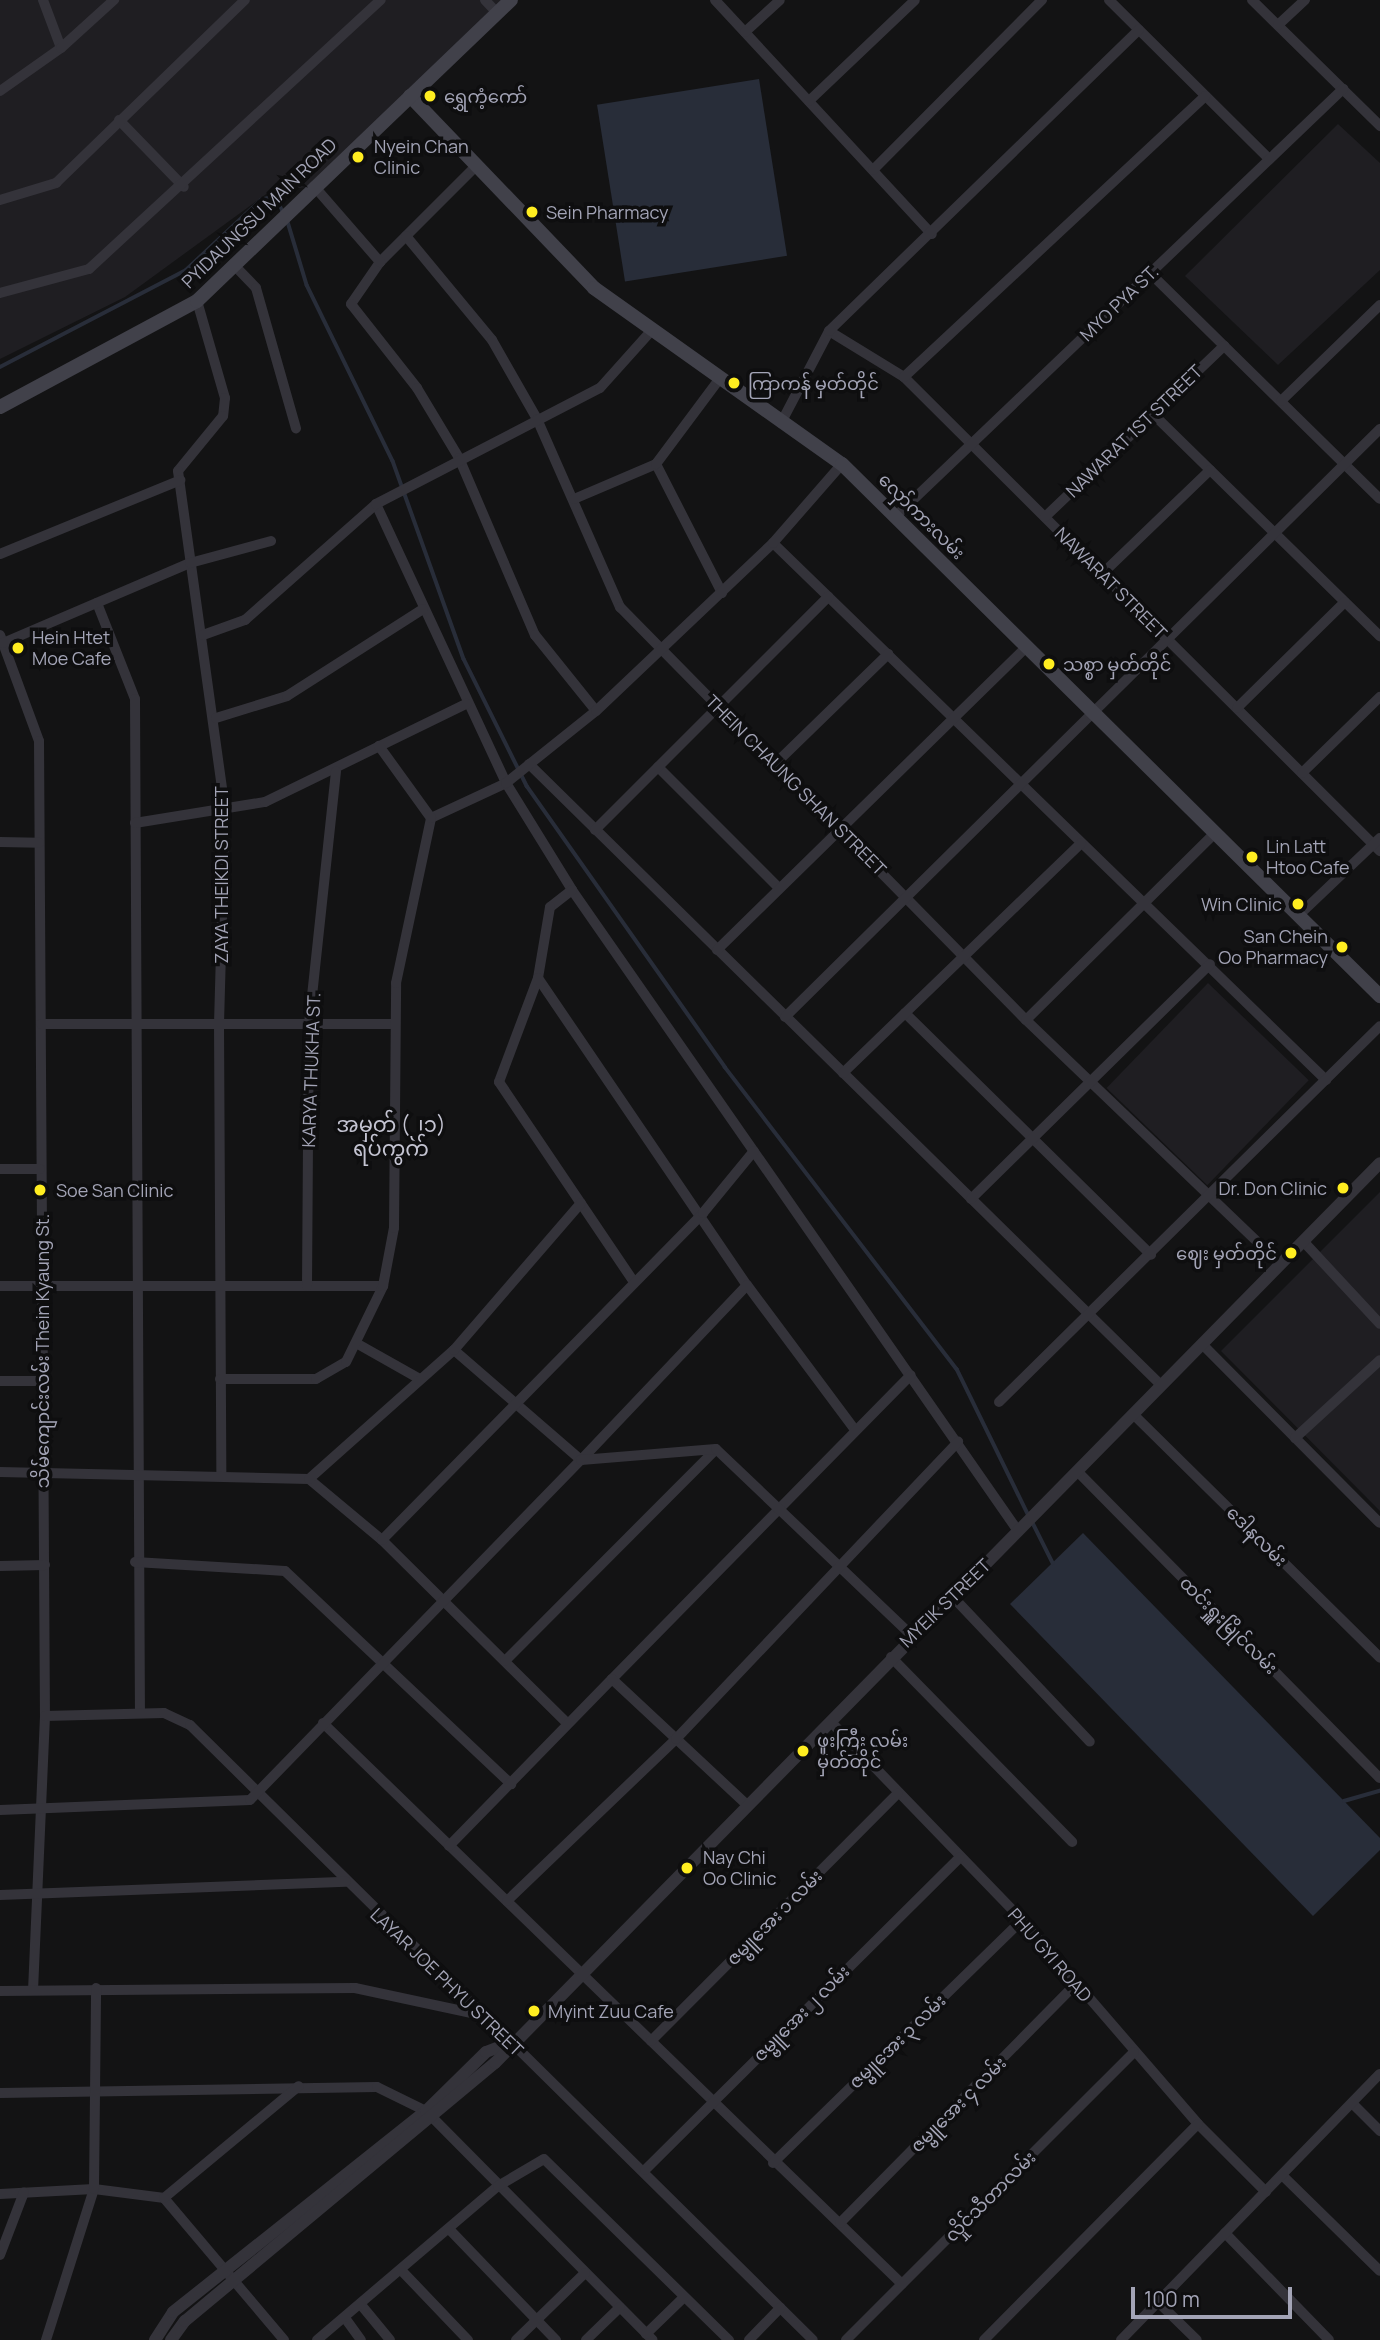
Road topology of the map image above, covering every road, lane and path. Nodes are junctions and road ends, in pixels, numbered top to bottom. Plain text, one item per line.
1 (43, 0) edge
2 (114, 0) edge
3 (245, 0) edge
4 (380, 0) edge
5 (485, 0) edge
6 (510, 0) edge
7 (715, 0) edge
8 (780, 0) edge
9 (915, 0) edge
10 (1042, 0) edge
11 (1109, 0) edge
12 (1252, 0) edge
13 (1305, 0) edge
14 (497, 13) junction
15 (1278, 26) junction
16 (1139, 30) junction
17 (745, 32) junction
18 (61, 48) junction
19 (1343, 89) junction
20 (0, 91) edge
21 (410, 96) junction
22 (1205, 96) junction
23 (809, 101) junction
24 (119, 120) junction
25 (1380, 126) edge
26 (1269, 159) junction
27 (477, 165) junction
28 (873, 170) junction
29 (314, 186) junction
30 (184, 187) junction
31 (0, 200) edge
32 (932, 234) junction
33 (406, 236) junction
34 (380, 262) junction
35 (233, 264) junction
36 (1150, 273) junction
37 (0, 293) edge
38 (197, 301) junction
39 (1380, 305) edge
40 (652, 330) junction
41 (829, 331) junction
42 (1224, 346) junction
43 (904, 377) junction
44 (720, 378) junction
45 (1281, 401) junction
46 (0, 407) edge
47 (1153, 414) junction
48 (537, 419) junction
49 (781, 423) junction
50 (296, 428) dead end
51 (1380, 429) edge
52 (972, 444) junction
53 (459, 458) junction
54 (1344, 463) junction
55 (656, 464) junction
56 (842, 464) junction
57 (1210, 470) junction
58 (180, 480) junction
59 (574, 499) junction
60 (1380, 499) edge
61 (380, 501) junction
62 (895, 517) junction
63 (1045, 517) junction
64 (1273, 532) junction
65 (271, 541) dead end
66 (773, 543) junction
67 (0, 554) edge
68 (190, 563) junction
69 (1102, 574) junction
70 (722, 593) junction
71 (828, 597) junction
72 (97, 603) junction
73 (1345, 603) junction
74 (423, 610) junction
75 (203, 635) junction
76 (1164, 636) junction
77 (1380, 636) edge
78 (2, 639) edge
79 (1025, 648) junction
80 (663, 651) junction
81 (888, 654) junction
82 (1380, 697) edge
83 (466, 704) junction
84 (718, 707) junction
85 (1237, 708) junction
86 (1089, 709) junction
87 (596, 710) junction
88 (216, 718) junction
89 (953, 718) junction
90 (379, 746) junction
91 (775, 764) junction
92 (527, 766) junction
93 (658, 767) junction
94 (336, 771) junction
95 (1302, 773) junction
96 (510, 780) junction
97 (1018, 781) junction
98 (225, 809) junction
99 (432, 817) junction
100 (135, 823) junction
101 (839, 829) junction
102 (595, 830) junction
103 (1215, 833) junction
104 (0, 842) edge
105 (39, 843) junction
106 (1081, 843) junction
107 (1378, 844) edge
108 (779, 888) junction
109 (572, 890) junction
110 (905, 895) junction
111 (1145, 904) junction
112 (1298, 916) junction
113 (716, 950) junction
114 (964, 956) junction
115 (1210, 964) junction
116 (538, 978) junction
117 (1380, 996) edge
118 (905, 1013) junction
119 (785, 1017) junction
120 (1026, 1020) junction
121 (137, 1023) junction
122 (41, 1024) junction
123 (219, 1024) junction
124 (309, 1024) junction
125 (393, 1024) junction
126 (1380, 1026) edge
127 (843, 1073) junction
128 (1326, 1080) junction
129 (1090, 1081) junction
130 (1032, 1138) junction
131 (754, 1151) junction
132 (1380, 1163) edge
133 (0, 1169) edge
134 (40, 1169) junction
135 (1209, 1197) junction
136 (971, 1199) junction
137 (581, 1203) junction
138 (703, 1213) junction
139 (1303, 1241) junction
140 (1151, 1255) junction
141 (1280, 1264) junction
142 (634, 1282) junction
143 (747, 1285) junction
144 (0, 1286) edge
145 (41, 1286) junction
146 (136, 1286) junction
147 (220, 1286) junction
148 (307, 1286) junction
149 (383, 1286) junction
150 (1090, 1316) junction
151 (1380, 1324) edge
152 (356, 1343) junction
153 (1202, 1344) junction
154 (454, 1350) junction
155 (1380, 1360) edge
156 (911, 1375) junction
157 (220, 1379) junction
158 (420, 1379) junction
159 (0, 1381) edge
160 (42, 1381) junction
161 (1161, 1385) junction
162 (999, 1402) dead end
163 (516, 1404) junction
164 (1133, 1414) junction
165 (855, 1430) junction
166 (1295, 1438) junction
167 (958, 1442) junction
168 (716, 1449) junction
169 (581, 1460) junction
170 (1077, 1471) junction
171 (0, 1472) edge
172 (42, 1473) junction
173 (135, 1473) junction
174 (221, 1474) junction
175 (309, 1479) junction
176 (778, 1512) junction
177 (1380, 1523) edge
178 (1018, 1531) junction
179 (382, 1540) junction
180 (135, 1562) junction
181 (45, 1565) junction
182 (0, 1566) edge
183 (838, 1567) junction
184 (953, 1597) junction
185 (443, 1601) junction
186 (911, 1635) junction
187 (891, 1657) junction
188 (1380, 1658) edge
189 (385, 1659) junction
190 (505, 1661) junction
191 (612, 1679) junction
192 (140, 1713) junction
193 (45, 1716) junction
194 (831, 1722) junction
195 (323, 1723) junction
196 (567, 1723) junction
197 (676, 1739) junction
198 (1090, 1742) dead end
199 (1380, 1779) edge
200 (511, 1784) junction
201 (897, 1794) junction
202 (258, 1796) junction
203 (748, 1806) junction
204 (0, 1810) edge
205 (43, 1810) junction
206 (1072, 1842) dead end
207 (449, 1846) junction
208 (959, 1858) junction
209 (345, 1882) junction
210 (40, 1894) junction
211 (0, 1895) edge
212 (507, 1900) junction
213 (1022, 1920) junction
214 (583, 1973) junction
215 (1076, 1984) junction
216 (96, 1988) junction
217 (33, 1990) junction
218 (0, 1991) edge
219 (478, 2015) junction
220 (651, 2041) junction
221 (509, 2043) junction
222 (1134, 2052) junction
223 (1380, 2074) edge
224 (300, 2086) junction
225 (96, 2091) junction
226 (0, 2093) edge
227 (714, 2100) junction
228 (1352, 2103) junction
229 (430, 2115) junction
230 (1198, 2124) junction
231 (1380, 2132) edge
232 (773, 2163) junction
233 (645, 2170) junction
234 (1282, 2175) junction
235 (498, 2186) junction
236 (94, 2189) junction
237 (24, 2192) junction
238 (1266, 2192) junction
239 (0, 2193) edge
240 (164, 2198) junction
241 (840, 2223) junction
242 (450, 2230) junction
243 (1225, 2233) junction
244 (0, 2255) edge
245 (225, 2270) junction
246 (401, 2270) junction
247 (1380, 2271) edge
248 (585, 2273) junction
249 (234, 2281) junction
250 (902, 2284) junction
251 (684, 2297) junction
252 (1158, 2302) junction
253 (362, 2306) junction
254 (620, 2307) junction
255 (780, 2308) junction
256 (345, 2318) junction
257 (537, 2319) junction
258 (650, 2337) edge
259 (47, 2340) edge
260 (156, 2340) edge
261 (172, 2340) edge
262 (284, 2340) edge
263 (317, 2340) edge
264 (361, 2340) edge
265 (390, 2340) edge
266 (468, 2340) edge
267 (516, 2340) edge
268 (556, 2340) edge
269 (586, 2340) edge
270 (729, 2340) edge
271 (749, 2340) edge
272 (813, 2340) edge
273 (846, 2340) edge
274 (984, 2340) edge
275 (1121, 2340) edge
276 (1197, 2340) edge
277 (1329, 2340) edge

1 - 18 street
2 - 18 street
3 - 24 street
4 - 30 street
5 - 14 street
6 - 14 main road, PYIDAUNGSU MAIN ROAD
7 - 17 street
8 - 17 street
9 - 23 street
10 - 28 street
11 - 16 street
12 - 15 street
13 - 15 street
14 - 21 main road, PYIDAUNGSU MAIN ROAD
15 - 19 street
16 - 22 street
16 - 32 street
17 - 23 street
18 - 20 street
19 - 25 street
19 - 26 street, MYO PYA ST.
21 - 27 main road, လှော်ကားလမ်း
21 - 29 main road, PYIDAUNGSU MAIN ROAD
22 - 26 street
22 - 43 street
23 - 28 street
24 - 30 street
24 - 31 street
26 - 36 street, MYO PYA ST.
27 - 33 street
27 - 40 main road, လှော်ကားလမ်း
28 - 32 street
29 - 34 street
29 - 35 main road, PYIDAUNGSU MAIN ROAD
30 - 37 street
32 - 41 street
33 - 34 street
33 - 48 street, THEIN CHAUNG SHAN STREET
34 - 53 street
35 - 38 main road, PYIDAUNGSU MAIN ROAD
35 - 50 street
36 - 42 street
36 - 52 street, MYO PYA ST.
38 - 46 main road, PYIDAUNGSU MAIN ROAD
38 - 58 street, ZAYA THEIKDI STREET
39 - 45 street
40 - 44 main road, လှော်ကားလမ်း
40 - 48 street
41 - 43 street, NAWARAT STREET
41 - 49 street
42 - 45 street
42 - 47 street, NAWARAT 1ST STREET
43 - 52 street, NAWARAT STREET
44 - 49 main road, လှော်ကားလမ်း
44 - 55 street
45 - 54 street
47 - 57 street
47 - 63 street, NAWARAT 1ST STREET
48 - 53 street
48 - 59 street, THEIN CHAUNG SHAN STREET
49 - 56 main road, လှော်ကားလမ်း
51 - 54 street
52 - 62 street, MYO PYA ST.
52 - 63 street, NAWARAT STREET
53 - 61 street
53 - 87 street
54 - 60 street
54 - 64 street
55 - 59 street
55 - 70 street
56 - 62 main road, လှော်ကားလမ်း
56 - 66 street
57 - 64 street
57 - 69 street
58 - 67 street
58 - 68 street, ZAYA THEIKDI STREET
59 - 80 street, THEIN CHAUNG SHAN STREET
61 - 74 street
61 - 75 street
62 - 79 main road, လှော်ကားလမ်း
63 - 69 street, NAWARAT STREET
64 - 73 street
64 - 76 street
65 - 68 street
66 - 70 street
66 - 71 street
68 - 72 street
68 - 75 street, ZAYA THEIKDI STREET
69 - 76 street, NAWARAT STREET
70 - 80 street
71 - 81 street
71 - 84 street
72 - 78 street
72 - 100 street
73 - 77 street
73 - 85 street
74 - 83 street
74 - 88 street
75 - 88 street, ZAYA THEIKDI STREET
76 - 85 street, NAWARAT STREET
76 - 86 street
78 - 105 street, သိမ်ကျောင်းလမ်း Thein Kyaung St.
79 - 86 main road, လှော်ကားလမ်း
79 - 89 street
80 - 84 street, THEIN CHAUNG SHAN STREET
80 - 87 street
81 - 89 street
81 - 91 street
82 - 95 street
83 - 90 street
83 - 96 street
84 - 91 street, THEIN CHAUNG SHAN STREET
84 - 93 street
85 - 95 street, NAWARAT STREET
86 - 97 street
86 - 103 main road, လှော်ကားလမ်း
87 - 92 street
88 - 98 street, ZAYA THEIKDI STREET
89 - 97 street
89 - 101 street
90 - 94 street
90 - 99 street
91 - 101 street, THEIN CHAUNG SHAN STREET
92 - 96 street
92 - 102 street
93 - 102 street
93 - 108 street
94 - 98 street
94 - 124 street, KARYA THUKHA ST.
95 - 107 street, NAWARAT STREET
96 - 99 street
96 - 109 street
97 - 106 street
97 - 110 street
98 - 100 street
98 - 123 street, ZAYA THEIKDI STREET
99 - 125 street
100 - 121 street
101 - 108 street
101 - 110 street, THEIN CHAUNG SHAN STREET
102 - 113 street
103 - 111 street
103 - 112 main road, လှော်ကားလမ်း
104 - 105 street
105 - 122 street, သိမ်ကျောင်းလမ်း Thein Kyaung St.
106 - 111 street
106 - 114 street
107 - 112 street
108 - 113 street
109 - 116 street
109 - 131 street
110 - 114 street, THEIN CHAUNG SHAN STREET
110 - 119 street
111 - 115 street
111 - 120 street
112 - 117 main road, လှော်ကားလမ်း
113 - 119 street
114 - 118 street
114 - 120 street, THEIN CHAUNG SHAN STREET
115 - 128 street
115 - 129 street
116 - 137 street
116 - 138 street
118 - 127 street
118 - 130 street
119 - 127 street
120 - 129 street, THEIN CHAUNG SHAN STREET
121 - 122 street
121 - 123 street
121 - 146 street
122 - 134 street, သိမ်ကျောင်းလမ်း Thein Kyaung St.
123 - 124 street
123 - 147 street, ZAYA THEIKDI STREET
124 - 125 street
124 - 148 street, KARYA THUKHA ST.
125 - 149 street
126 - 128 street
127 - 136 street
128 - 135 street
129 - 130 street
129 - 135 street, THEIN CHAUNG SHAN STREET
130 - 136 street
130 - 140 street
131 - 138 street
131 - 156 street
132 - 139 street, MYEIK STREET
133 - 134 street
134 - 145 street, သိမ်ကျောင်းလမ်း Thein Kyaung St.
135 - 140 street
135 - 141 street, THEIN CHAUNG SHAN STREET
136 - 150 street
137 - 142 street
137 - 154 street
138 - 142 street
138 - 143 street
139 - 141 street, MYEIK STREET
139 - 151 street
140 - 150 street
141 - 153 street, MYEIK STREET
142 - 163 street
143 - 165 street
143 - 169 street
144 - 145 street
145 - 146 street
145 - 160 street, သိမ်ကျောင်းလမ်း Thein Kyaung St.
146 - 147 street
146 - 173 street
147 - 148 street
147 - 157 street, ZAYA THEIKDI STREET
148 - 149 street
149 - 152 street
150 - 161 street
150 - 162 street
152 - 157 street
152 - 158 street
153 - 161 street, MYEIK STREET
153 - 166 street
154 - 158 street
154 - 163 street
155 - 166 street
156 - 165 street
156 - 167 street
157 - 174 street, ZAYA THEIKDI STREET
158 - 175 street
159 - 160 street
160 - 172 street, သိမ်ကျောင်းလမ်း Thein Kyaung St.
161 - 164 street, MYEIK STREET
163 - 169 street
163 - 179 street
164 - 170 street, MYEIK STREET
164 - 188 street, ဒေါနလမ်း
165 - 176 street
166 - 177 street
167 - 178 street
167 - 183 street
168 - 169 street
168 - 176 street
168 - 190 street
169 - 185 street
170 - 178 street, MYEIK STREET
170 - 199 street, ထင်းရှူးမြိုင်လမ်း
171 - 172 street
172 - 173 street
172 - 181 street, သိမ်ကျောင်းလမ်း Thein Kyaung St.
173 - 174 street
173 - 180 street
174 - 175 street
175 - 179 street
176 - 183 street
176 - 191 street
178 - 184 street, MYEIK STREET
179 - 185 street
180 - 189 street
180 - 192 street
181 - 182 street
181 - 193 street, သိမ်ကျောင်းလမ်း Thein Kyaung St.
183 - 186 street
183 - 197 street
184 - 186 street, MYEIK STREET
184 - 198 street
185 - 189 street
185 - 190 street
186 - 187 street, MYEIK STREET
187 - 194 street, MYEIK STREET
187 - 206 street
189 - 195 street
189 - 200 street
190 - 196 street
191 - 196 street
191 - 197 street
192 - 193 street, LAYAR JOE PHYU STREET
192 - 202 street, LAYAR JOE PHYU STREET
193 - 205 street, သိမ်ကျောင်းလမ်း Thein Kyaung St.
194 - 201 street, PHU GYI ROAD
194 - 203 street, MYEIK STREET
195 - 202 street
195 - 207 street
196 - 200 street
197 - 203 street
197 - 212 street
200 - 207 street
201 - 208 street, PHU GYI ROAD
201 - 220 street, ဇမ္ဗူအေး ၁ လမ်း
202 - 205 street
202 - 209 street, LAYAR JOE PHYU STREET
203 - 214 street, MYEIK STREET
204 - 205 street
205 - 210 street, သိမ်ကျောင်းလမ်း Thein Kyaung St.
207 - 212 street
208 - 213 street, PHU GYI ROAD
208 - 227 street, ဇမ္ဗူအေး ၂ လမ်း
209 - 210 street
209 - 219 street, LAYAR JOE PHYU STREET
210 - 211 street
210 - 217 street, သိမ်ကျောင်းလမ်း Thein Kyaung St.
212 - 214 street
213 - 215 street, PHU GYI ROAD
213 - 232 street, ဇမ္ဗူအေး ၃ လမ်း
214 - 220 street
214 - 221 street, MYEIK STREET
215 - 222 street, PHU GYI ROAD
215 - 241 street, ဇမ္ဗူအေး ၄ လမ်း
216 - 217 street
216 - 219 street
216 - 225 street
217 - 218 street
219 - 221 street, LAYAR JOE PHYU STREET
220 - 227 street
221 - 229 street, MYEIK STREET
221 - 233 street, LAYAR JOE PHYU STREET
222 - 230 street, PHU GYI ROAD
222 - 250 street, လှိုင်သီတာလမ်း
223 - 228 street
224 - 225 street
224 - 229 street
224 - 240 street
225 - 226 street
225 - 236 street
227 - 232 street
227 - 233 street, ဇမ္ဗူအေး ၂ လမ်း
228 - 231 street
228 - 234 street
229 - 235 street
229 - 245 street
229 - 249 street
230 - 238 street, PHU GYI ROAD
230 - 274 street
232 - 241 street
233 - 255 street, LAYAR JOE PHYU STREET
234 - 238 street
234 - 247 street
235 - 242 street
235 - 248 street
235 - 251 street
236 - 237 street
236 - 240 street
236 - 259 street
237 - 239 street
237 - 244 street
238 - 243 street
240 - 245 street
241 - 250 street
242 - 246 street
242 - 257 street
243 - 252 street
243 - 277 street
245 - 249 street
245 - 260 street
246 - 253 street
246 - 266 street
248 - 254 street
248 - 257 street
249 - 261 street
249 - 262 street
250 - 273 street, လှိုင်သီတာလမ်း
251 - 258 street
251 - 270 street
252 - 275 street
252 - 276 street
253 - 256 street
253 - 265 street
254 - 258 street
254 - 269 street
255 - 271 street
255 - 272 street, LAYAR JOE PHYU STREET
256 - 263 street
256 - 264 street
257 - 267 street
257 - 268 street

